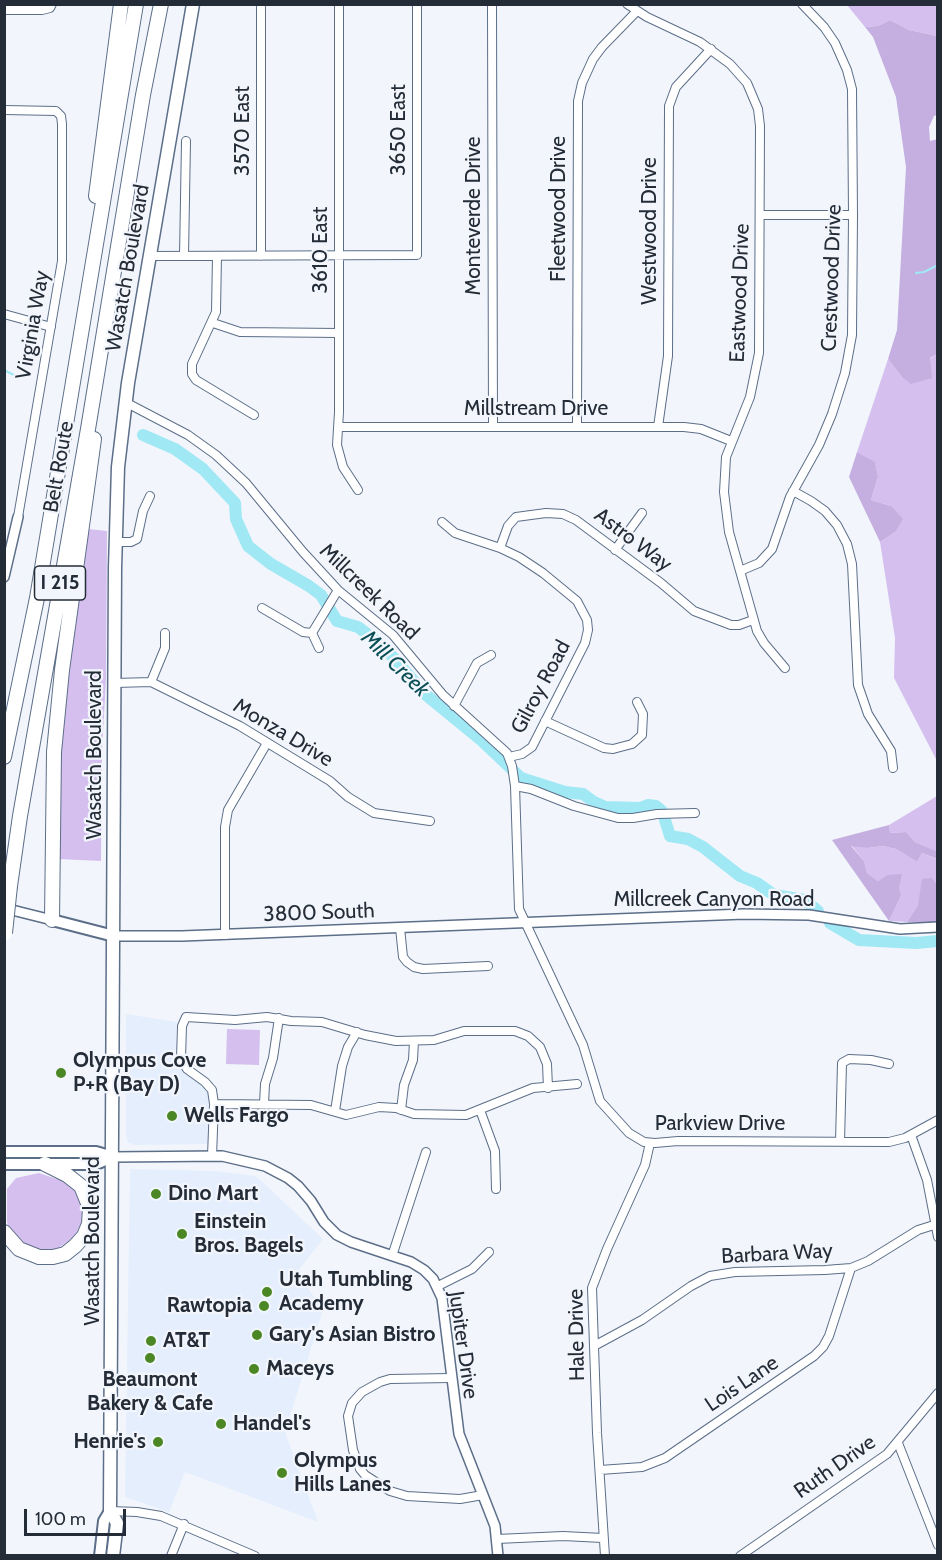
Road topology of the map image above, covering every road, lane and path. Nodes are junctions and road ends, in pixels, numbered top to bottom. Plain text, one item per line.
1 (121, 4) edge
2 (136, 4) edge
3 (161, 4) edge
4 (193, 4) edge
5 (339, 4) edge
6 (417, 4) edge
7 (492, 4) edge
8 (627, 4) edge
9 (802, 4) edge
10 (51, 6) edge
11 (261, 7) dead end
12 (4, 10) edge
13 (637, 11) junction
14 (711, 49) junction
15 (4, 110) edge
16 (186, 141) dead end
17 (760, 215) junction
18 (853, 215) junction
19 (150, 256) junction
20 (184, 256) junction
21 (217, 256) junction
22 (261, 256) junction
23 (339, 256) junction
24 (111, 280) junction
25 (85, 310) junction
26 (4, 314) edge
27 (213, 322) junction
28 (51, 327) junction
29 (339, 333) junction
30 (125, 402) junction
31 (254, 415) dead end
32 (338, 427) junction
33 (493, 427) junction
34 (577, 427) junction
35 (658, 427) junction
36 (731, 441) junction
37 (358, 490) dead end
38 (793, 491) junction
39 (150, 496) dead end
40 (642, 513) dead end
41 (18, 517) joint
42 (442, 522) dead end
43 (116, 542) junction
44 (500, 548) junction
45 (615, 550) junction
46 (740, 571) junction
47 (4, 577) edge
48 (338, 590) junction
49 (262, 608) dead end
50 (753, 620) junction
51 (165, 633) dead end
52 (312, 633) junction
53 (319, 648) dead end
54 (491, 655) dead end
55 (785, 668) dead end
56 (151, 682) junction
57 (115, 683) junction
58 (637, 702) dead end
59 (454, 706) junction
60 (545, 721) junction
61 (267, 743) junction
62 (509, 757) junction
63 (4, 758) edge
64 (893, 768) dead end
65 (515, 782) junction
66 (695, 813) dead end
67 (430, 821) dead end
68 (4, 909) edge
69 (52, 920) junction
70 (526, 922) junction
71 (938, 927) edge
72 (400, 928) junction
73 (5, 935) edge
74 (225, 935) junction
75 (114, 936) junction
76 (488, 966) dead end
77 (279, 1018) junction
78 (357, 1032) junction
79 (414, 1041) junction
80 (889, 1064) dead end
81 (577, 1084) dead end
82 (548, 1088) junction
83 (214, 1104) junction
84 (264, 1104) junction
85 (401, 1110) junction
86 (480, 1110) junction
87 (335, 1111) junction
88 (938, 1120) edge
89 (911, 1135) junction
90 (840, 1142) junction
91 (650, 1143) junction
92 (4, 1152) edge
93 (426, 1152) dead end
94 (212, 1156) junction
95 (113, 1157) junction
96 (4, 1164) edge
97 (45, 1164) junction
98 (496, 1189) dead end
99 (934, 1225) junction
100 (4, 1232) edge
101 (938, 1237) edge
102 (489, 1252) dead end
103 (392, 1256) junction
104 (851, 1268) junction
105 (438, 1286) junction
106 (594, 1346) junction
107 (451, 1378) junction
108 (938, 1393) edge
109 (898, 1443) junction
110 (600, 1470) junction
111 (483, 1495) junction
112 (110, 1511) junction
113 (184, 1524) junction
114 (603, 1538) junction
115 (497, 1539) junction
116 (938, 1545) edge
117 (253, 1555) edge
118 (100, 1556) edge
119 (112, 1556) edge
120 (171, 1556) edge
121 (498, 1556) edge
122 (605, 1556) edge
123 (740, 1556) edge

1 - 25 highway
2 - 25 highway, Belt Route / I 215
3 - 24 highway, Belt Route / I 215
4 - 19 main road, Wasatch Boulevard
5 - 23 street, 3610 East
6 - 23 street, 3650 East
7 - 33 street, Monteverde Drive
8 - 13 street, Eastwood Drive
9 - 18 street, Crestwood Drive
10 - 12 street
11 - 22 street, 3570 East
13 - 14 street, Eastwood Drive
13 - 34 street, Fleetwood Drive
14 - 17 street, Eastwood Drive
14 - 35 street, Westwood Drive
15 - 28 street, Virginia Way
16 - 20 street
17 - 18 street
17 - 36 street, Eastwood Drive
18 - 38 street, Crestwood Drive
19 - 20 street
19 - 30 main road, Wasatch Boulevard
20 - 21 street
21 - 22 street
21 - 27 street
22 - 23 street
23 - 29 street, 3610 East
24 - 69 highway
24 - 73 highway, Belt Route / I 215, bridge
25 - 63 highway, Belt Route / I 215
26 - 28 street
27 - 29 street
27 - 31 street
28 - 41 street, Virginia Way
29 - 32 street, 3610 East
30 - 43 main road, Wasatch Boulevard
30 - 48 street, Millcreek Road
32 - 33 street, Millstream Drive
32 - 37 street, 3610 East
33 - 34 street, Millstream Drive
34 - 35 street, Millstream Drive
35 - 36 street, Millstream Drive
36 - 46 street, Eastwood Drive
38 - 46 street, Crestwood Drive
38 - 64 street
39 - 43 street
40 - 45 street
41 - 47 street, Virginia Way
42 - 44 street, Gilroy Road
43 - 57 main road, Wasatch Boulevard
44 - 45 street, Astro Way
44 - 60 street, Gilroy Road
45 - 50 street, Astro Way
46 - 50 street, Eastwood Drive
48 - 52 street
48 - 59 street, Millcreek Road
49 - 52 street
50 - 55 street, Eastwood Drive
51 - 56 street
52 - 53 street
54 - 59 street
56 - 57 street, Monza Drive
56 - 61 street, Monza Drive
57 - 75 main road, Wasatch Boulevard
58 - 60 street
59 - 62 street, Millcreek Road
60 - 62 street, Gilroy Road
61 - 67 street, Monza Drive
61 - 74 street
62 - 65 street, Millcreek Road
65 - 66 street
65 - 70 street, Millcreek Road
68 - 69 street
69 - 75 main road
70 - 71 street, Millcreek Canyon Road
70 - 72 street, 3800 South
70 - 91 street, Parkview Drive
72 - 74 street, 3800 South
72 - 76 street
74 - 75 street, 3800 South
75 - 95 main road, Wasatch Boulevard
77 - 78 street
77 - 83 street
77 - 84 street
78 - 79 street
78 - 87 street
79 - 82 street
79 - 85 street
80 - 90 street
81 - 82 street
82 - 86 street
83 - 84 street
83 - 94 street
84 - 87 street
85 - 86 street
85 - 87 street
86 - 98 street
88 - 89 street, Parkview Drive
89 - 90 street, Parkview Drive
89 - 99 street
90 - 91 street, Parkview Drive
91 - 106 street, Hale Drive
92 - 95 main road
93 - 103 street
94 - 95 street, Jupiter Drive
94 - 103 street, Jupiter Drive
95 - 97 main road
95 - 112 main road, Wasatch Boulevard
96 - 97 main road
97 - 100 highway
99 - 101 street
99 - 104 street, Barbara Way
102 - 105 street
103 - 105 street, Jupiter Drive
104 - 106 street, Barbara Way
104 - 110 street, Lois Lane
105 - 107 street, Jupiter Drive
106 - 110 street, Hale Drive
107 - 111 street, Jupiter Drive
107 - 111 street
108 - 109 street, Ruth Drive
109 - 116 street
109 - 123 street, Ruth Drive
110 - 114 street, Hale Drive
111 - 115 street, Jupiter Drive
112 - 113 street
112 - 118 main road, Wasatch Boulevard
112 - 119 main road, Wasatch Boulevard
113 - 117 street
113 - 120 street
114 - 115 street
114 - 122 street, Hale Drive
115 - 121 street, Jupiter Drive

